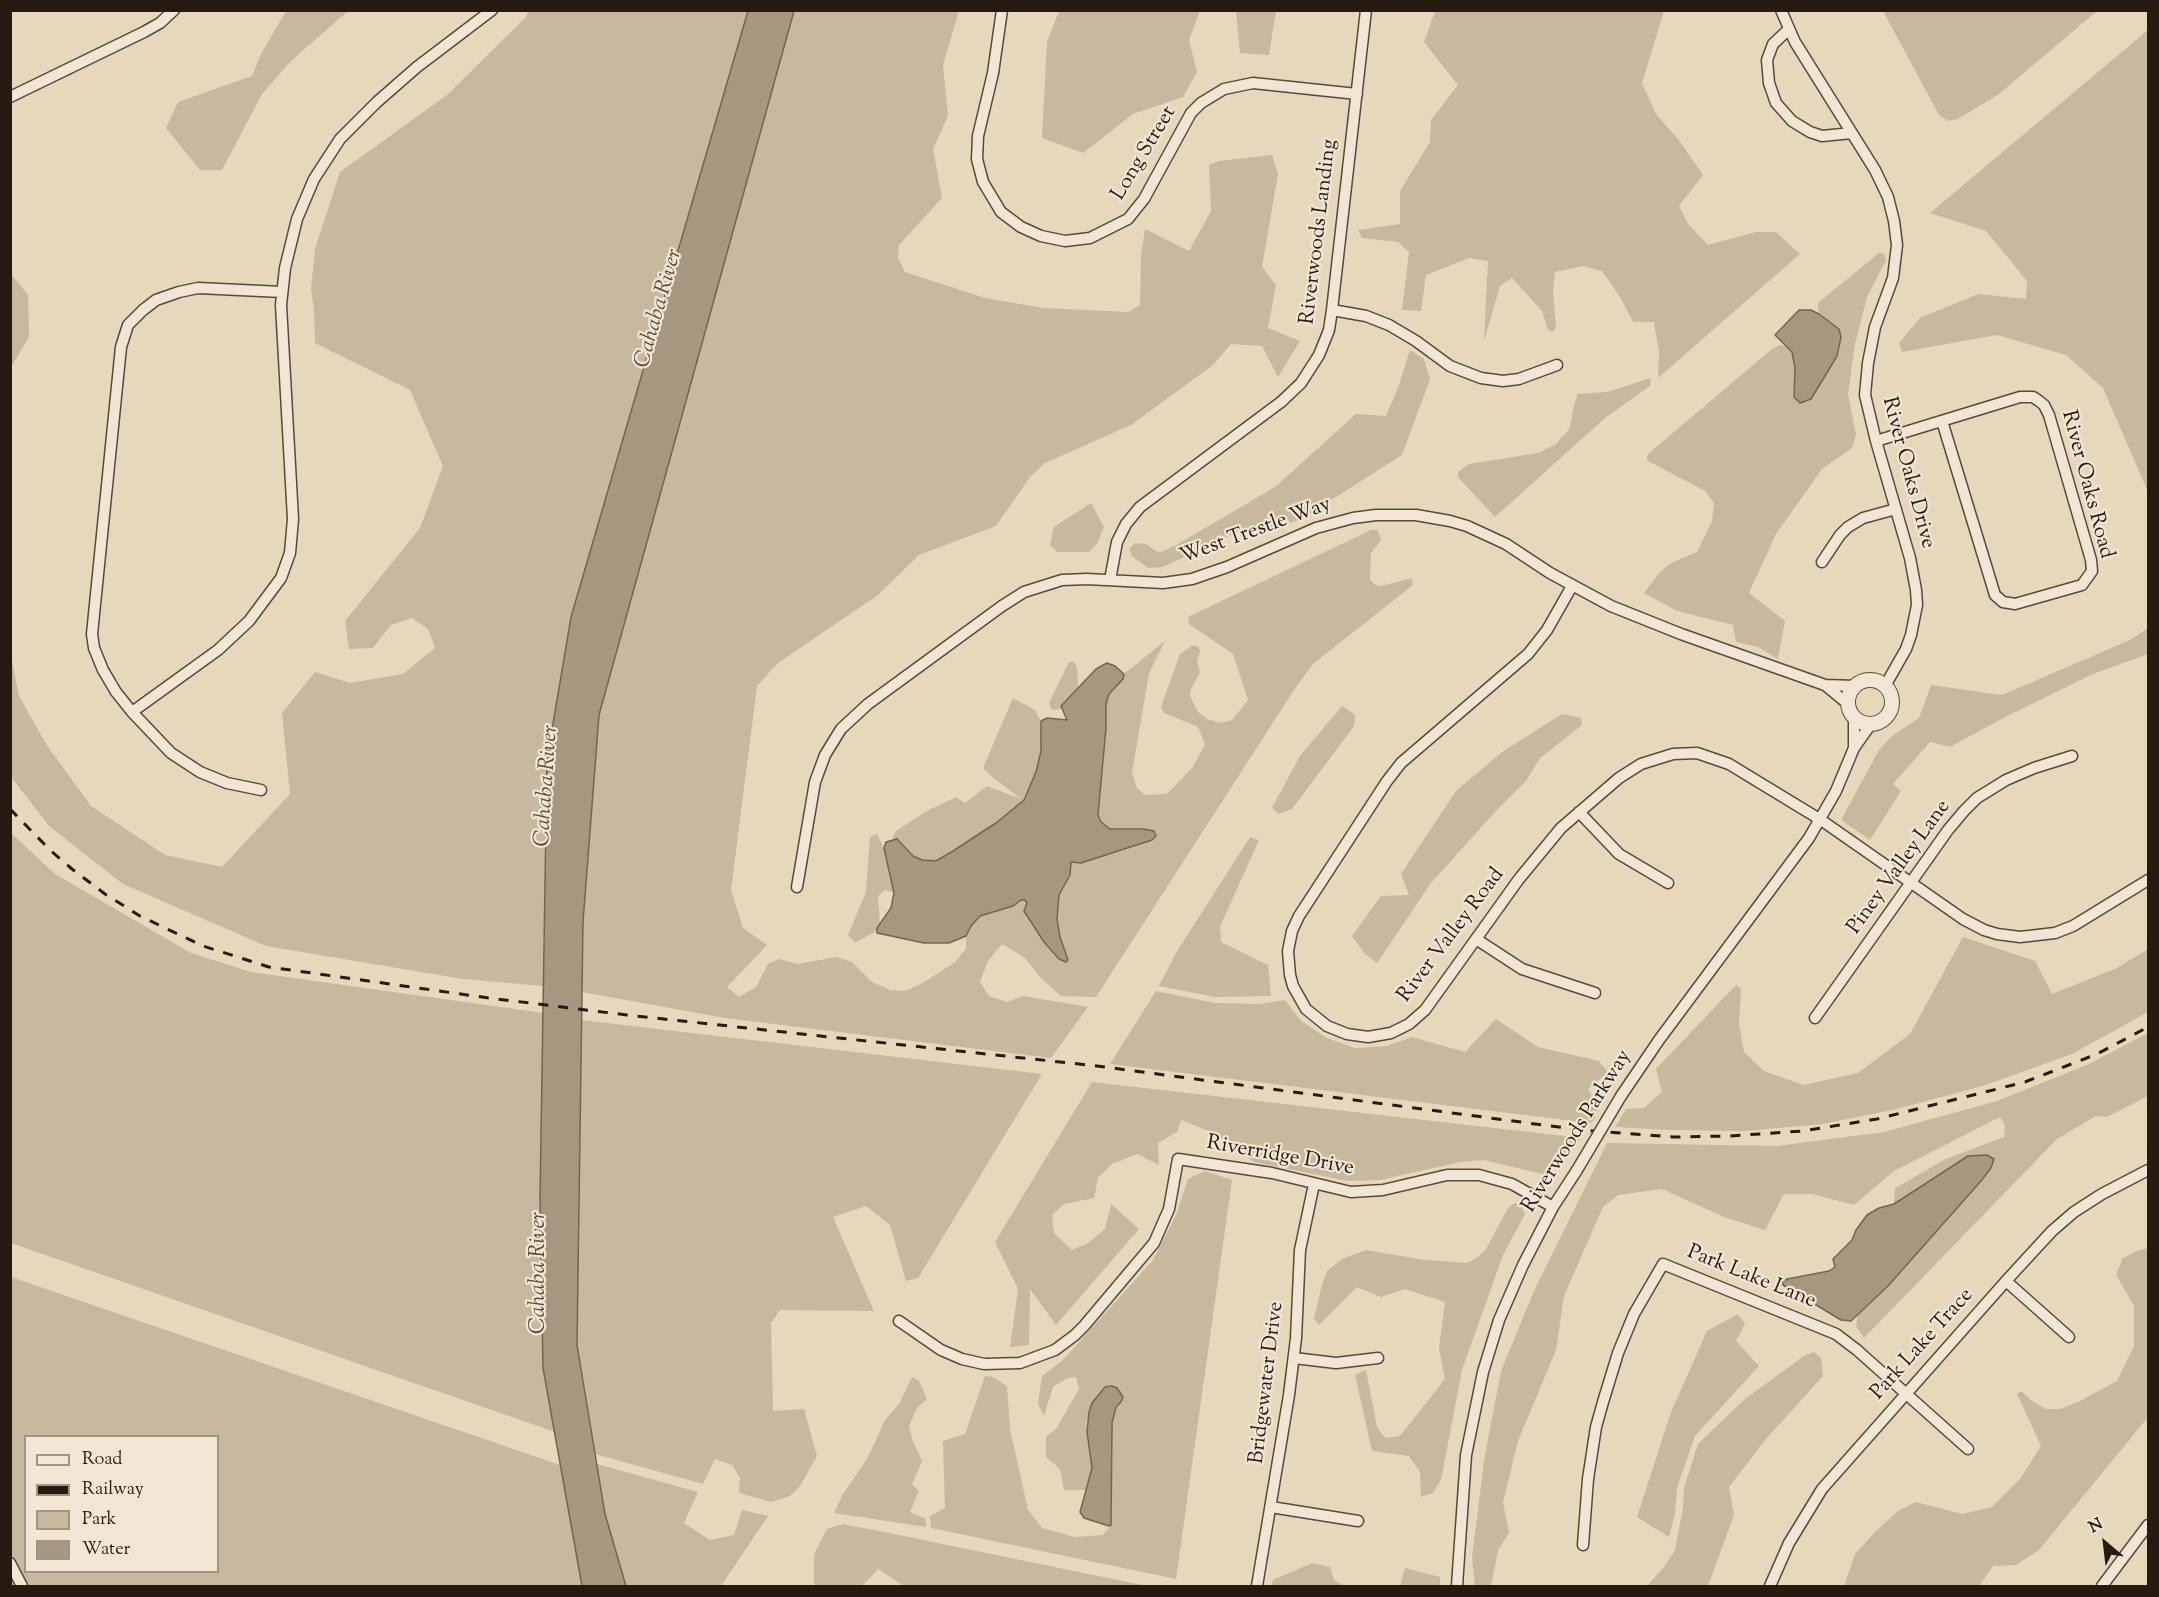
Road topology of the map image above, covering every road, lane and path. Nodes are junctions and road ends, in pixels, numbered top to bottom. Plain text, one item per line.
1 (174, 10) edge
2 (492, 10) edge
3 (1002, 10) edge
4 (1366, 10) edge
5 (1781, 10) edge
6 (1789, 29) junction
7 (1357, 94) junction
8 (10, 97) edge
9 (1852, 133) junction
10 (282, 292) junction
11 (1332, 310) junction
12 (1557, 364) dead end
13 (1942, 421) junction
14 (1876, 441) junction
15 (1896, 509) junction
16 (1822, 562) dead end
17 (1110, 580) junction
18 (1572, 586) junction
19 (1825, 685) junction
20 (1856, 686) junction
21 (1885, 686) junction
22 (1848, 704) junction
23 (132, 712) junction
24 (1854, 717) junction
25 (1871, 724) junction
26 (1854, 748) junction
27 (2072, 756) dead end
28 (261, 790) dead end
29 (1579, 812) junction
30 (1821, 820) junction
31 (2148, 880) edge
32 (1911, 882) junction
33 (1668, 883) dead end
34 (797, 887) dead end
35 (1476, 939) junction
36 (1595, 993) dead end
37 (1815, 1018) dead end
38 (2148, 1170) edge
39 (1314, 1184) junction
40 (1554, 1208) junction
41 (2006, 1281) junction
42 (899, 1321) dead end
43 (2069, 1337) dead end
44 (1294, 1358) junction
45 (1378, 1358) dead end
46 (1906, 1393) junction
47 (1968, 1449) dead end
48 (1271, 1508) junction
49 (1358, 1521) dead end
50 (2148, 1525) edge
51 (1583, 1545) dead end
52 (10, 1563) edge
53 (2103, 1586) edge
54 (22, 1587) edge
55 (1257, 1587) edge
56 (1457, 1587) edge
57 (1770, 1587) edge

1 - 8 street
2 - 10 street
3 - 7 street, Long Street
4 - 7 street, Riverwoods Landing
5 - 6 street, River Oaks Drive
6 - 9 street, River Oaks Drive
6 - 9 street
7 - 11 street, Riverwoods Landing
9 - 14 street, River Oaks Drive
10 - 23 street
10 - 23 street
11 - 12 street
11 - 17 street, Riverwoods Landing
13 - 13 street, River Oaks Road
13 - 14 street, River Oaks Road
14 - 15 street, River Oaks Drive
15 - 16 street
15 - 21 street, River Oaks Drive
17 - 18 street, West Trestle Way
17 - 34 street, West Trestle Way
18 - 19 street, West Trestle Way
18 - 35 street, River Valley Road
19 - 20 street, West Trestle Way
19 - 22 street, West Trestle Way
20 - 21 street
20 - 22 street
21 - 25 street
22 - 24 street
23 - 28 street
24 - 25 street
24 - 26 street, Riverwoods Parkway
25 - 26 street, Riverwoods Parkway
26 - 30 street, Riverwoods Parkway
27 - 32 street, Piney Valley Lane
29 - 30 street, River Valley Road
29 - 33 street
29 - 35 street, River Valley Road
30 - 32 street, River Valley Road
30 - 40 street, Riverwoods Parkway, bridge
31 - 32 street, River Valley Road
32 - 37 street, Piney Valley Lane
35 - 36 street
38 - 41 street, Park Lake Trace
39 - 40 street, Riverridge Drive
39 - 42 street, Riverridge Drive
39 - 44 street, Bridgewater Drive
40 - 56 street, Riverwoods Parkway
41 - 43 street
41 - 46 street, Park Lake Trace
44 - 45 street
44 - 48 street, Bridgewater Drive
46 - 47 street, Park Lake Lane
46 - 51 street, Park Lake Lane
46 - 57 street, Park Lake Trace
48 - 49 street
48 - 55 street, Bridgewater Drive
50 - 53 street
52 - 54 street

